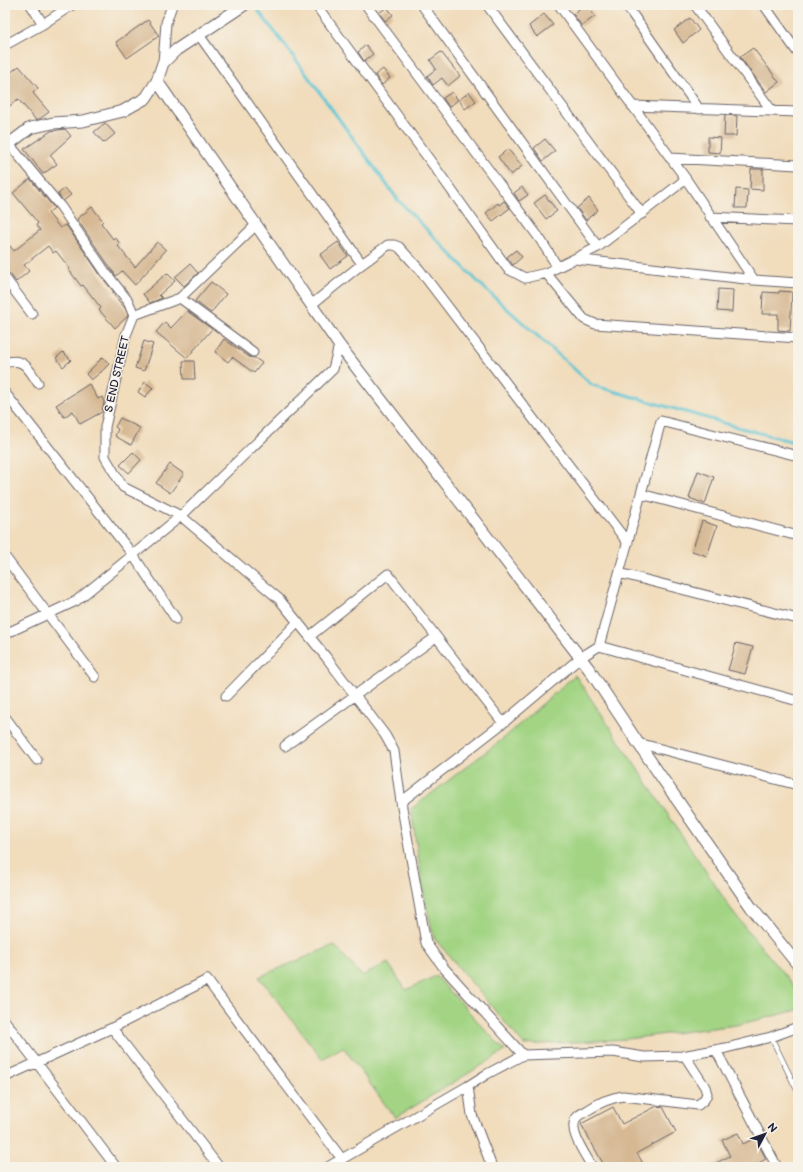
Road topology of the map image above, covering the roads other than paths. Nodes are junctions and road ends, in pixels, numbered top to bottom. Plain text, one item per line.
1 (31, 5) edge
2 (72, 5) edge
3 (172, 5) edge
4 (244, 5) edge
5 (316, 5) edge
6 (366, 5) edge
7 (422, 5) edge
8 (487, 5) edge
9 (559, 5) edge
10 (626, 5) edge
11 (695, 5) edge
12 (764, 5) edge
13 (43, 24) junction
14 (199, 35) junction
15 (5, 45) edge
16 (798, 53) edge
17 (163, 63) junction
18 (157, 81) junction
19 (632, 106) junction
20 (699, 109) junction
21 (772, 112) junction
22 (798, 112) edge
23 (7, 141) edge
24 (670, 158) junction
25 (798, 165) edge
26 (686, 179) junction
27 (642, 214) junction
28 (710, 217) junction
29 (798, 221) edge
30 (256, 225) junction
31 (598, 247) junction
32 (574, 259) junction
33 (362, 264) junction
34 (557, 266) junction
35 (546, 272) junction
36 (5, 278) edge
37 (754, 280) junction
38 (798, 283) edge
39 (180, 298) junction
40 (311, 305) junction
41 (32, 314) dead end
42 (134, 315) junction
43 (798, 338) edge
44 (339, 345) junction
45 (253, 352) dead end
46 (5, 363) edge
47 (38, 384) dead end
48 (5, 393) edge
49 (798, 456) edge
50 (641, 494) junction
51 (181, 516) junction
52 (798, 536) edge
53 (628, 543) junction
54 (133, 554) junction
55 (5, 557) edge
56 (619, 573) junction
57 (48, 614) junction
58 (176, 619) dead end
59 (798, 619) edge
60 (298, 622) junction
61 (5, 634) edge
62 (310, 636) junction
63 (436, 637) junction
64 (599, 646) junction
65 (580, 658) junction
66 (95, 677) dead end
67 (355, 695) junction
68 (226, 696) dead end
69 (798, 701) edge
70 (5, 717) edge
71 (503, 723) junction
72 (638, 743) junction
73 (285, 746) dead end
74 (37, 760) dead end
75 (798, 785) edge
76 (400, 802) junction
77 (798, 965) edge
78 (5, 1020) edge
79 (798, 1027) edge
80 (112, 1028) junction
81 (771, 1037) junction
82 (716, 1050) junction
83 (523, 1055) junction
84 (685, 1056) junction
85 (36, 1062) junction
86 (5, 1077) edge
87 (468, 1086) junction
88 (798, 1092) edge
89 (342, 1159) junction
90 (116, 1167) edge
91 (219, 1167) edge
92 (328, 1167) edge
93 (492, 1167) edge
94 (592, 1167) edge
95 (777, 1167) edge

1 - 13 street
2 - 13 street
3 - 17 street
4 - 14 street
5 - 35 street
6 - 34 street
7 - 31 street
8 - 27 street
9 - 19 street
10 - 20 street
11 - 21 street
12 - 16 street
13 - 15 street
14 - 17 street
14 - 33 street
17 - 18 street
18 - 23 street
18 - 30 street
19 - 20 street
19 - 24 street
20 - 21 street
21 - 22 street
23 - 42 street
24 - 25 street
24 - 26 street
26 - 27 street
26 - 28 street
27 - 31 street
28 - 29 street
28 - 37 street
30 - 39 street
30 - 40 street
31 - 32 street
32 - 34 street
32 - 37 street
33 - 40 street
33 - 53 street
34 - 35 street
35 - 43 street
36 - 41 street
37 - 38 street
39 - 42 street
39 - 45 street
40 - 44 street
42 - 51 street, S END STREET
44 - 51 street
44 - 65 street
46 - 47 street
48 - 54 street
49 - 50 street
50 - 52 street
50 - 53 street
51 - 54 street
51 - 60 street, S END STREET
53 - 56 street
54 - 57 street
54 - 58 street
55 - 57 street
56 - 59 street
56 - 64 street
57 - 61 street
57 - 66 street
60 - 62 street, S END STREET
60 - 68 street
62 - 63 street
62 - 67 street, S END STREET
63 - 67 street
63 - 71 street
64 - 65 street
64 - 69 street
65 - 71 street
65 - 72 street
67 - 73 street
67 - 76 street, S END STREET
70 - 74 street
71 - 76 street
72 - 75 street
72 - 77 street
76 - 83 street, S END STREET
78 - 85 street
79 - 81 street
80 - 85 street
80 - 89 street
80 - 91 street
81 - 82 street
81 - 88 lane
82 - 84 street
82 - 95 street
83 - 84 street
83 - 87 street
84 - 94 street
85 - 86 street
85 - 90 street
87 - 89 street
87 - 93 street
89 - 92 street

